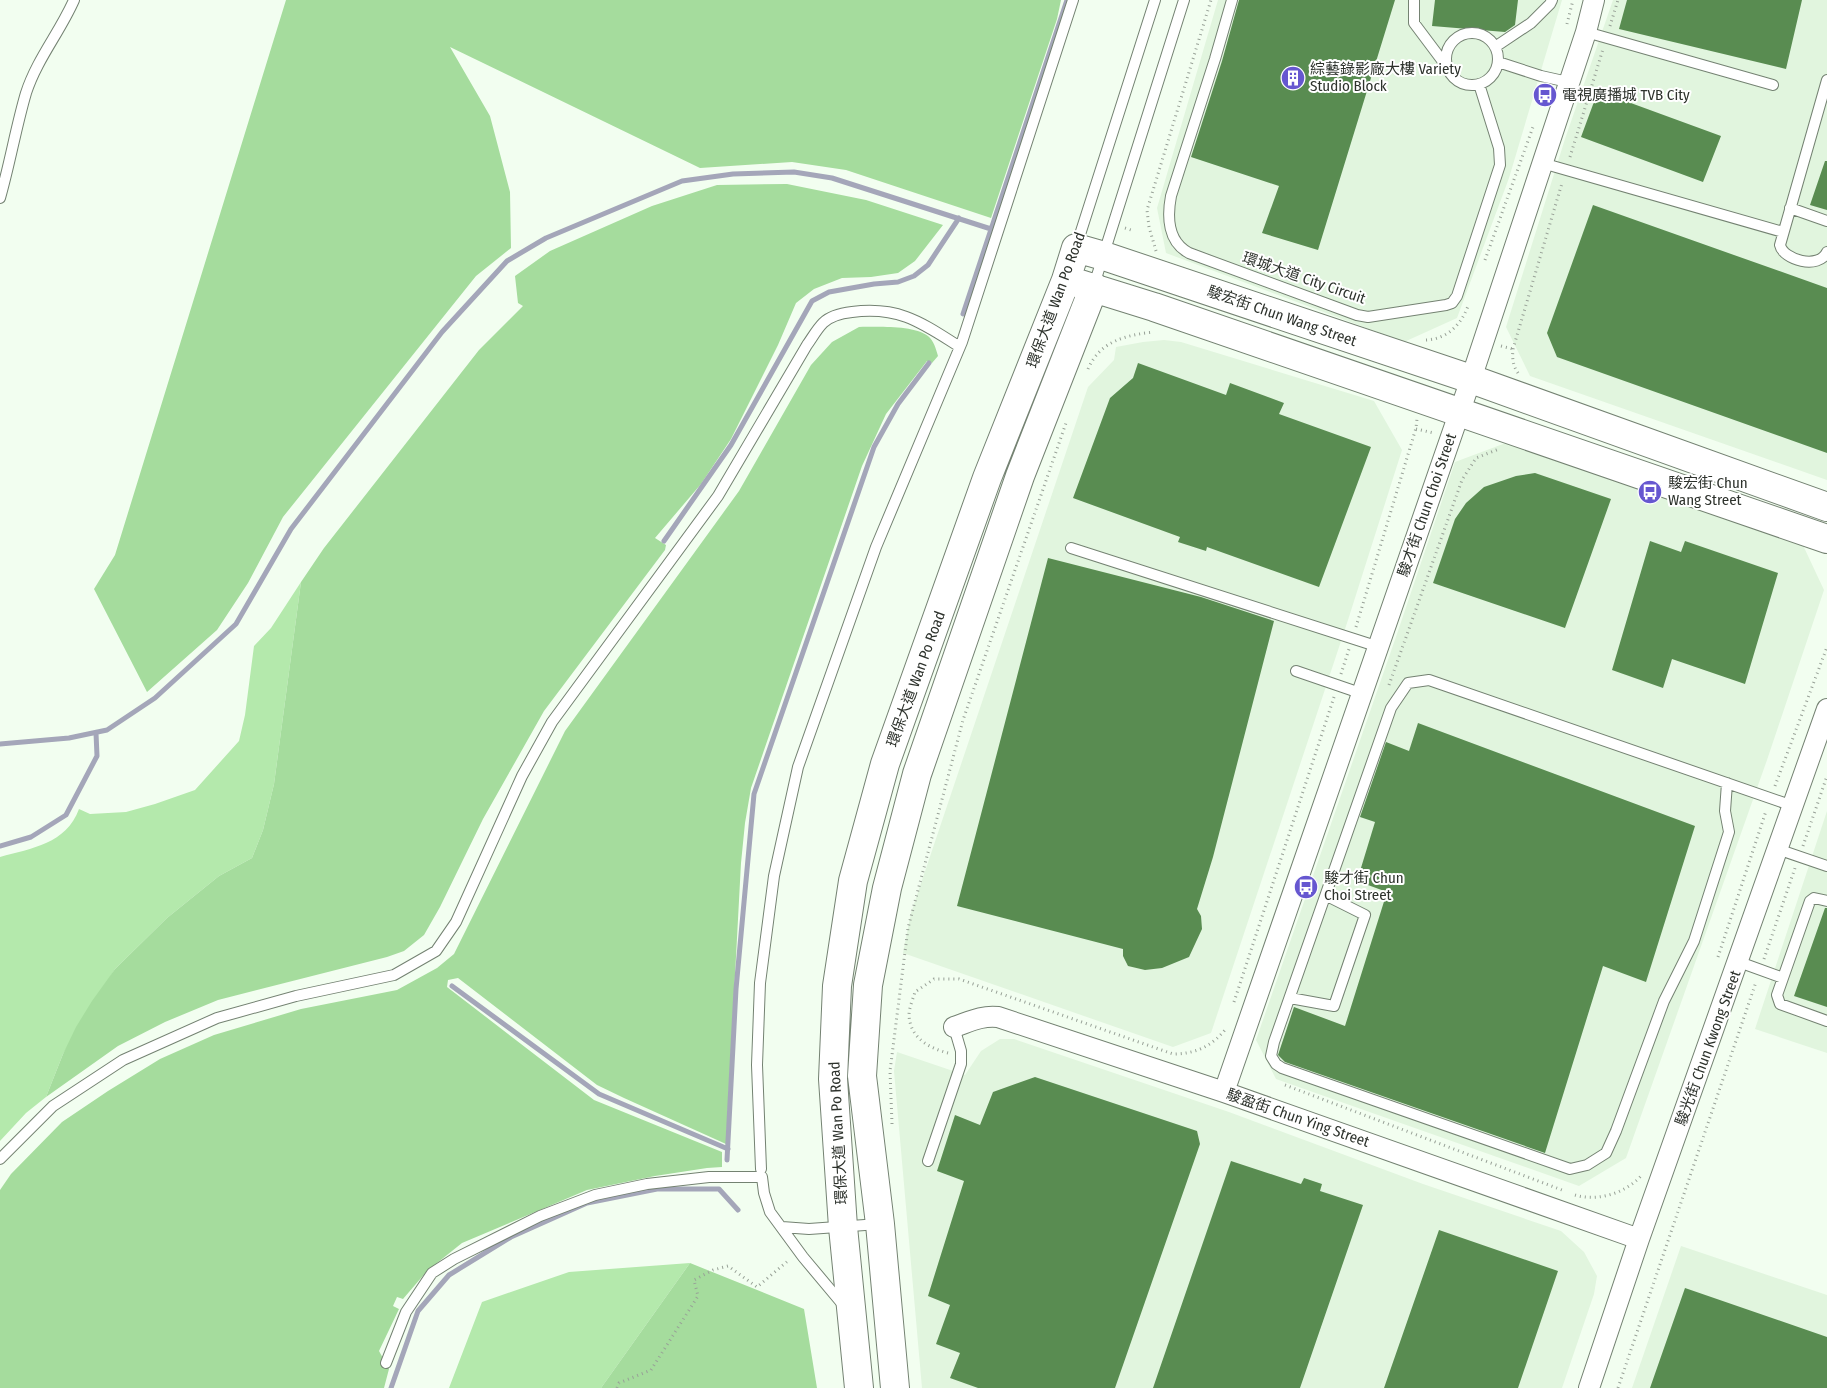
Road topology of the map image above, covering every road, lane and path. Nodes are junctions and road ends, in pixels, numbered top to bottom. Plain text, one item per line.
1 (74, 0) edge
2 (1073, 0) edge
3 (1155, 0) edge
4 (1184, 0) edge
5 (1211, 0) edge
6 (1232, 0) edge
7 (1414, 0) edge
8 (1552, 0) edge
9 (1573, 0) edge
10 (1594, 0) edge
11 (1576, 30) junction
12 (1496, 47) junction
13 (1498, 62) junction
14 (1447, 68) junction
15 (1827, 80) edge
16 (1568, 82) junction
17 (1479, 84) junction
18 (1772, 85) dead end
19 (1534, 124) dead end
20 (1542, 163) junction
21 (0, 198) edge
22 (1790, 208) junction
23 (1827, 221) edge
24 (1783, 232) junction
25 (1076, 248) junction
26 (1827, 252) edge
27 (1157, 254) dead end
28 (1104, 256) junction
29 (1484, 263) dead end
30 (1066, 280) junction
31 (1094, 287) junction
32 (1470, 300) dead end
33 (1145, 333) dead end
34 (1433, 339) dead end
35 (960, 347) junction
36 (1513, 350) dead end
37 (1085, 374) dead end
38 (1523, 378) dead end
39 (1471, 379) junction
40 (1459, 412) junction
41 (1068, 420) dead end
42 (1416, 428) dead end
43 (1504, 447) dead end
44 (1468, 469) dead end
45 (1827, 507) edge
46 (1827, 539) edge
47 (1071, 548) dead end
48 (1352, 638) junction
49 (1379, 647) junction
50 (1827, 647) edge
51 (1296, 671) dead end
52 (1338, 685) junction
53 (1363, 694) junction
54 (1827, 709) edge
55 (1827, 776) edge
56 (1727, 783) junction
57 (1771, 798) junction
58 (1793, 806) junction
59 (1777, 849) junction
60 (1799, 856) junction
61 (1827, 866) edge
62 (1327, 896) junction
63 (1827, 901) edge
64 (1738, 962) junction
65 (1715, 965) dead end
66 (1760, 970) junction
67 (1783, 978) junction
68 (1290, 998) junction
69 (1234, 1002) dead end
70 (1228, 1021) dead end
71 (1827, 1021) edge
72 (954, 1027) joint
73 (1200, 1050) dead end
74 (1280, 1082) dead end
75 (1224, 1092) junction
76 (892, 1127) dead end
77 (0, 1159) edge
78 (928, 1161) dead end
79 (1647, 1168) dead end
80 (761, 1169) dead end
81 (880, 1224) junction
82 (782, 1227) junction
83 (843, 1227) junction
84 (1639, 1239) junction
85 (800, 1252) junction
86 (852, 1317) junction
87 (386, 1363) dead end
88 (617, 1388) edge
89 (859, 1388) edge
90 (895, 1388) edge
91 (1590, 1388) edge
92 (1618, 1388) edge

1 - 21 lane
2 - 35 lane
3 - 25 lane, 環保大道 Wan Po Road
4 - 28 lane, 環保大道 Wan Po Road
5 - 27 path
6 - 17 lane, 環城大道 City Circuit
7 - 14 lane
8 - 12 lane
9 - 11 path
10 - 11 street, 駿才街 Chun Choi Street
11 - 16 street, 駿才街 Chun Choi Street
11 - 18 lane
12 - 13 lane
12 - 14 lane
13 - 16 lane
13 - 17 lane
14 - 17 lane
15 - 22 lane
16 - 20 street, 駿才街 Chun Choi Street
19 - 29 path
20 - 24 lane
20 - 39 street, 駿才街 Chun Choi Street
22 - 23 lane
22 - 24 lane
24 - 26 lane
25 - 28 main road, 駿宏街 Chun Wang Street
25 - 30 main road, 環保大道 Wan Po Road
28 - 31 lane, 環保大道 Wan Po Road
28 - 39 main road, 駿宏街 Chun Wang Street
30 - 31 main road
30 - 83 main road, 環保大道 Wan Po Road
31 - 40 main road
31 - 81 main road, 環保大道 Wan Po Road
32 - 34 path
33 - 37 path
35 - 77 lane
35 - 80 lane
36 - 38 path
39 - 40 street, 駿才街 Chun Choi Street
39 - 45 main road, 駿宏街 Chun Wang Street
40 - 46 main road
40 - 49 street, 駿才街 Chun Choi Street
41 - 76 path
42 - 48 path
43 - 44 path
47 - 48 lane
48 - 49 lane
48 - 52 path
49 - 53 street, 駿才街 Chun Choi Street
50 - 57 path
51 - 52 lane
52 - 53 lane
52 - 69 path
53 - 75 street, 駿才街 Chun Choi Street
54 - 58 street, 駿光街 Chun Kwong Street
55 - 60 path
56 - 57 lane
56 - 62 lane
56 - 68 lane
57 - 58 lane
57 - 65 path
58 - 59 street, 駿光街 Chun Kwong Street
59 - 60 lane
59 - 64 street, 駿光街 Chun Kwong Street
60 - 61 lane
60 - 66 path
62 - 68 lane
62 - 68 lane
63 - 67 lane
64 - 66 lane
64 - 84 street, 駿光街 Chun Kwong Street
66 - 67 lane
66 - 92 path
67 - 71 lane
70 - 73 path
72 - 75 street, 駿盈街 Chun Ying Street
72 - 78 lane
74 - 79 path
75 - 84 street, 駿盈街 Chun Ying Street
81 - 83 lane
81 - 90 main road, 環保大道 Wan Po Road
82 - 83 lane
82 - 85 lane
82 - 87 lane
83 - 86 main road, 環保大道 Wan Po Road
84 - 91 street, 駿光街 Chun Kwong Street
85 - 86 lane
85 - 88 path
86 - 89 main road, 環保大道 Wan Po Road

